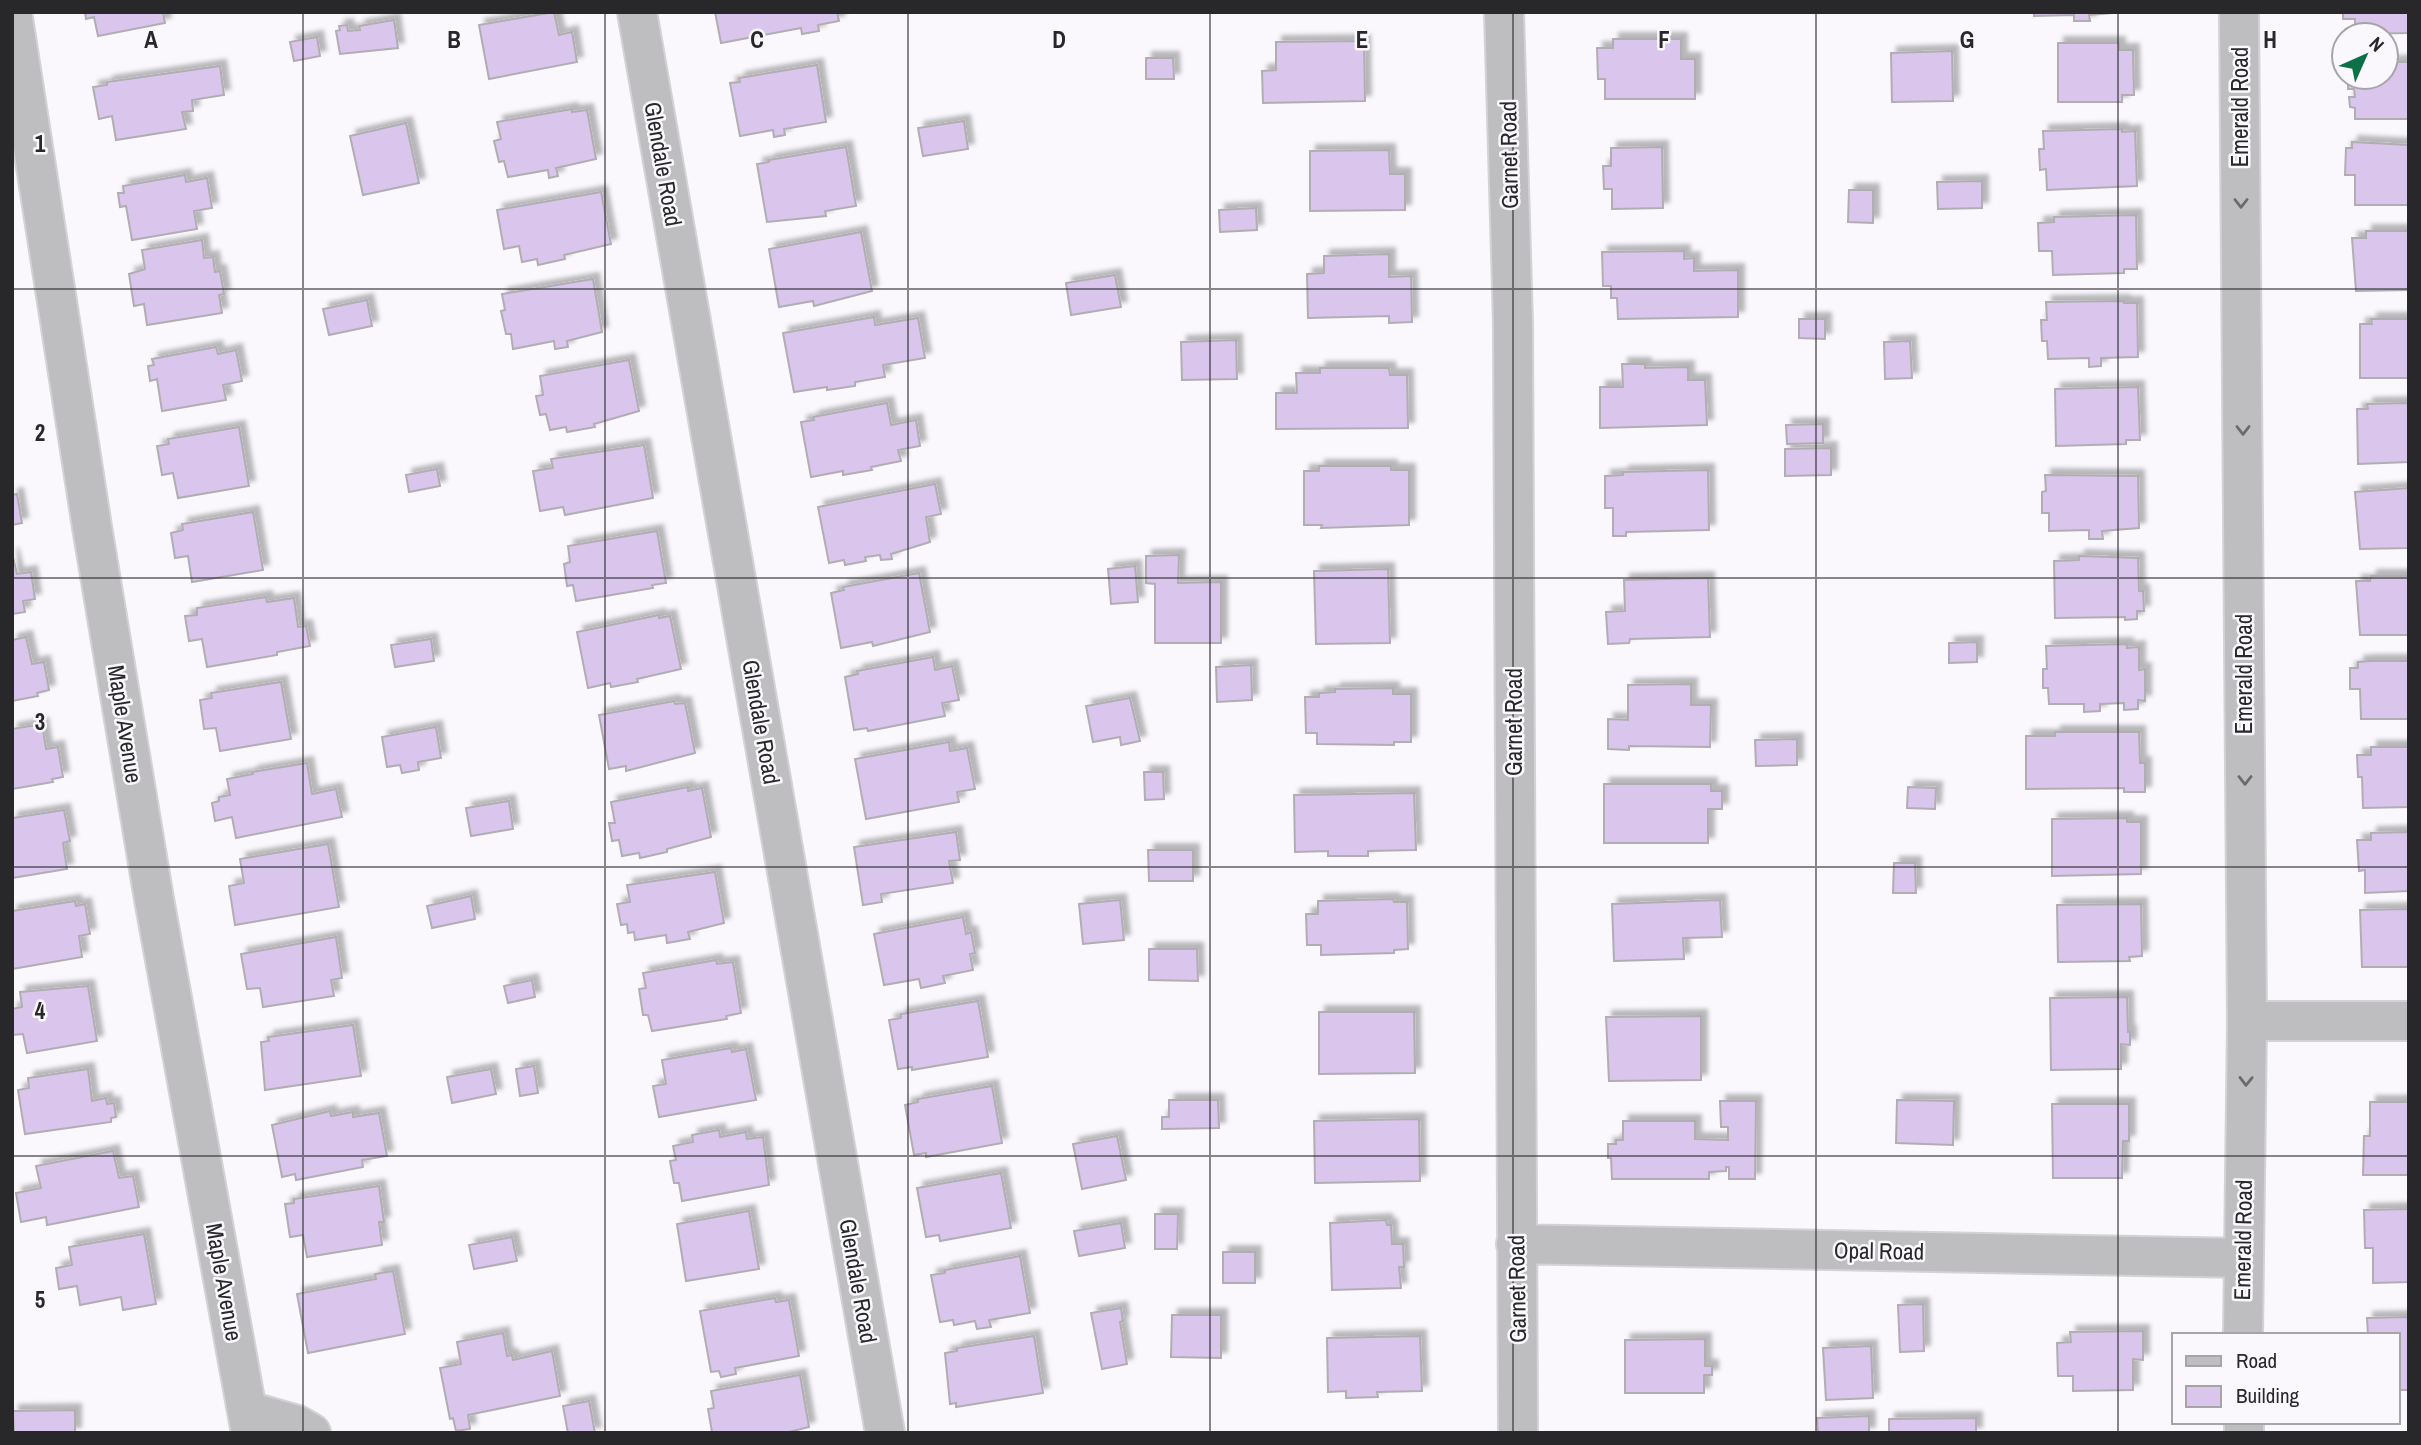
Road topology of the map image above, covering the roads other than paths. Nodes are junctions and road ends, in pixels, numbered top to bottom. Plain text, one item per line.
1 (12, 12) edge
2 (636, 12) edge
3 (1504, 12) edge
4 (2239, 12) edge
5 (2247, 1021) junction
6 (2409, 1021) edge
7 (1516, 1244) junction
8 (2242, 1258) junction
9 (2243, 1333) edge
10 (249, 1422) edge
11 (311, 1433) edge
12 (885, 1433) edge
13 (1518, 1433) edge

1 - 10 street, Maple Avenue
2 - 12 street, Glendale Road
3 - 7 street, Garnet Road
4 -> 5 street, Emerald Road
5 - 6 street
5 -> 8 street, Emerald Road
7 - 8 street, Opal Road
7 - 13 street, Garnet Road
8 - 9 street, Emerald Road
10 - 11 street

